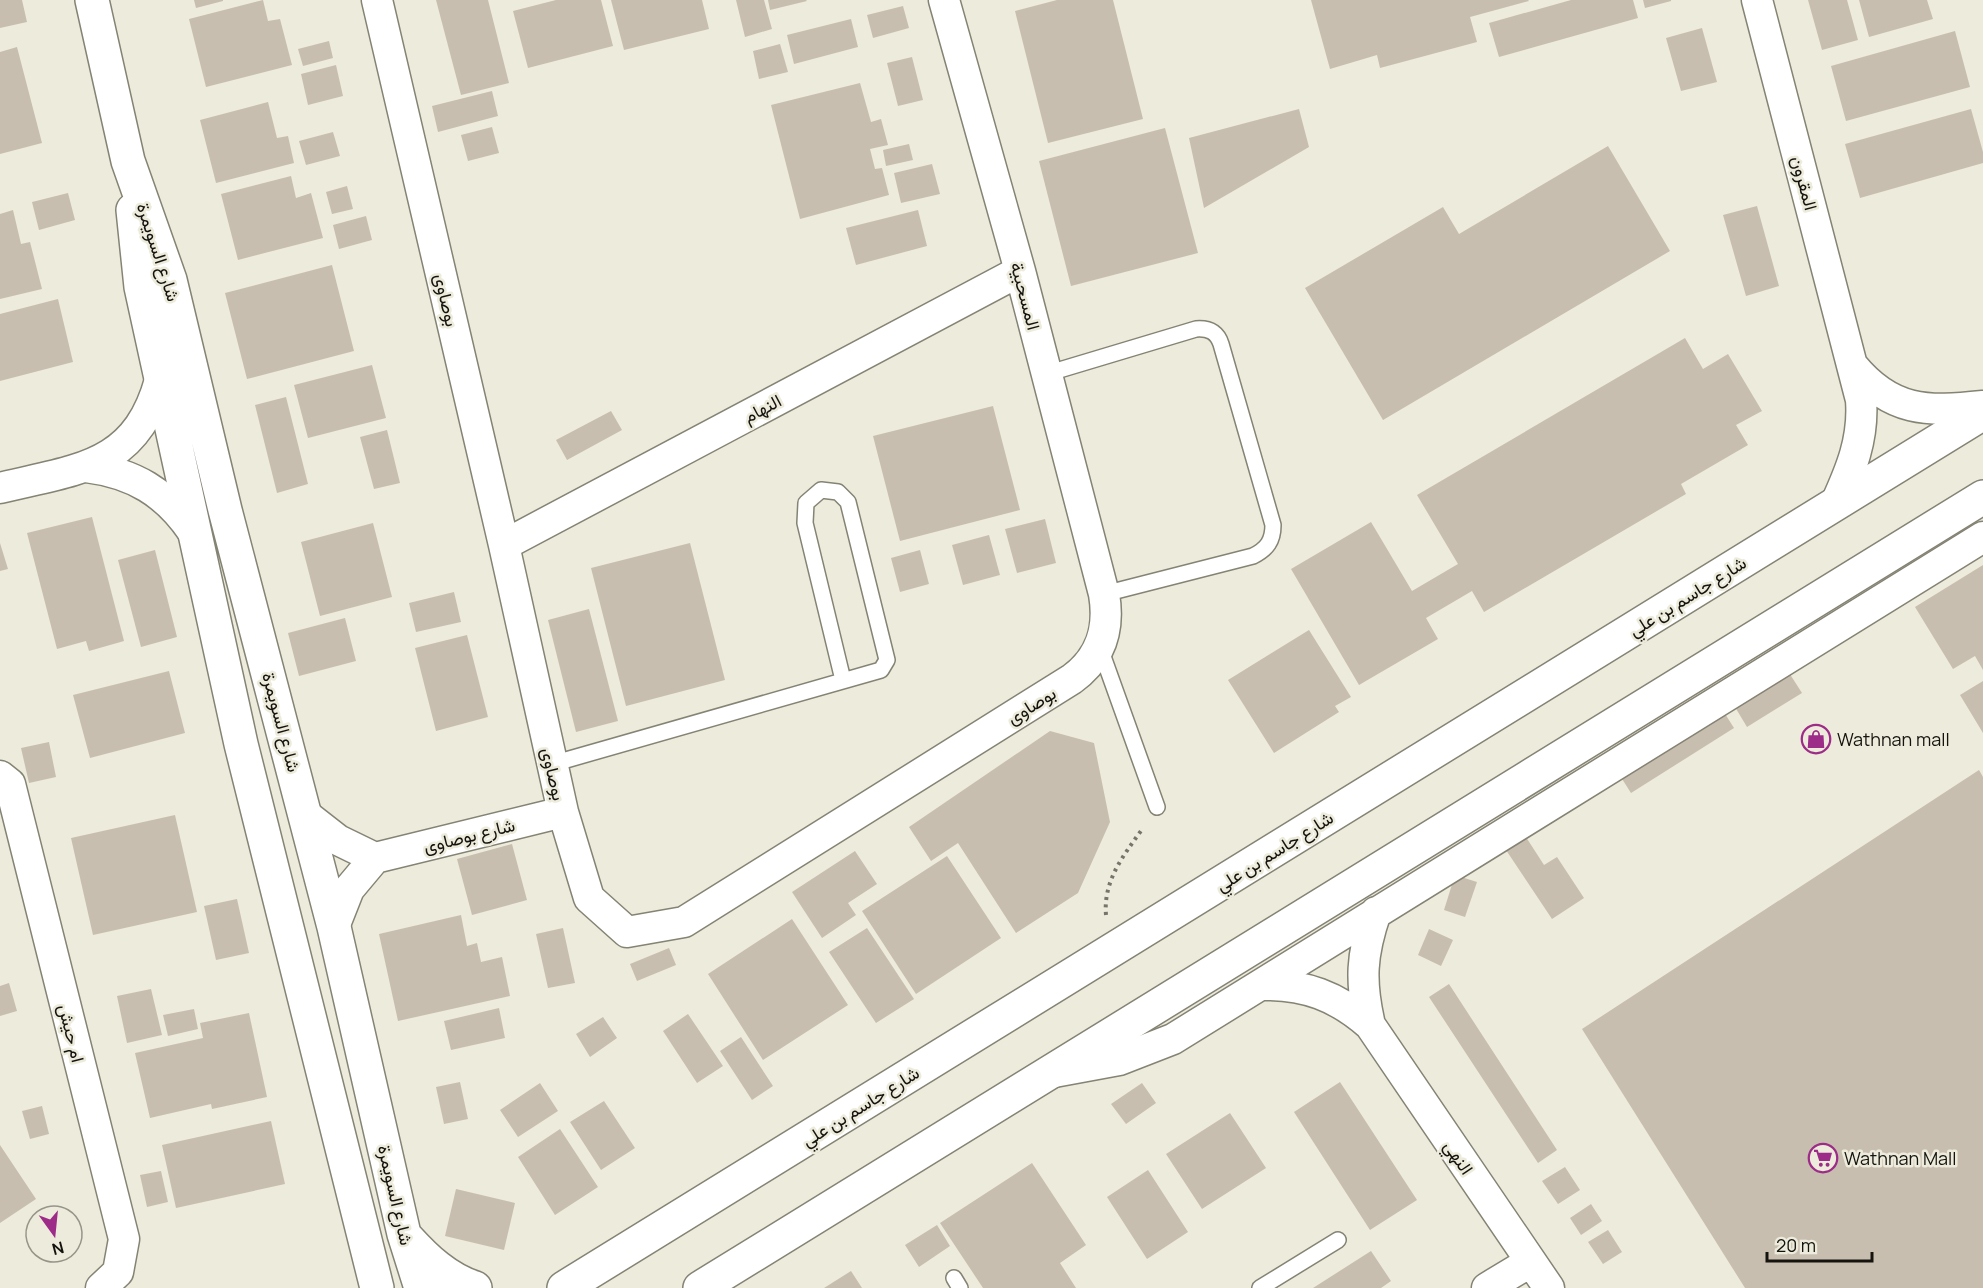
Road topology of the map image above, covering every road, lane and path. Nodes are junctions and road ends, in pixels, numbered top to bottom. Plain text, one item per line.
1 (92, 0) edge
2 (377, 0) edge
3 (944, 0) edge
4 (1757, 0) edge
5 (128, 161) junction
6 (1020, 271) junction
7 (1853, 366) junction
8 (1046, 374) junction
9 (160, 380) junction
10 (1983, 406) edge
11 (1983, 414) edge
12 (86, 467) junction
13 (0, 488) edge
14 (1983, 497) edge
15 (1835, 505) junction
16 (194, 532) junction
17 (1983, 537) edge
18 (504, 545) junction
19 (1104, 594) junction
20 (1100, 648) junction
21 (843, 681) junction
22 (552, 764) junction
23 (0, 776) edge
24 (1157, 807) joint
25 (563, 812) junction
26 (306, 814) junction
27 (375, 858) junction
28 (1376, 912) junction
29 (334, 927) junction
30 (1120, 945) junction
31 (1260, 985) junction
32 (1370, 1025) junction
33 (1054, 1072) junction
34 (404, 1234) junction
35 (1338, 1239) dead end
36 (365, 1241) junction
37 (1530, 1262) junction
38 (101, 1288) edge
39 (363, 1288) edge
40 (377, 1288) edge
41 (421, 1288) edge
42 (475, 1288) edge
43 (564, 1288) edge
44 (700, 1288) edge
45 (1260, 1288) edge
46 (1487, 1288) edge
47 (1549, 1288) edge

1 - 5 street, شارع السويمرة
2 - 18 street, بوصاوى
3 - 6 street, المسحبية
4 - 7 street, المقرون
5 - 9 street, شارع السويمرة
5 - 26 street, شارع السويمرة
6 - 8 street, المسحبية
6 - 18 street, النهام
7 - 10 street, المقرون
7 - 15 street, المقرون
8 - 19 street, المسحبية
8 - 19 lane
9 - 12 street
9 - 16 street, شارع السويمرة
11 - 15 street, شارع جاسم بن علي
12 - 13 street
12 - 16 street
14 - 33 street
15 - 30 street, شارع جاسم بن علي
16 - 36 street, شارع السويمرة
17 - 28 street
18 - 22 street, بوصاوى
19 - 20 street, بوصاوى
20 - 24 lane
20 - 25 street, بوصاوى
21 - 21 lane
21 - 22 lane
22 - 25 street, بوصاوى
23 - 38 street, ام حيش
24 - 30 path
25 - 27 street, شارع بوصاوى
26 - 27 street
26 - 29 street, شارع السويمرة
27 - 29 street
28 - 31 street
28 - 32 street, النهي
29 - 34 street, شارع السويمرة
30 - 43 street, شارع جاسم بن علي
31 - 32 street, النهي
31 - 33 street
32 - 37 street, النهي
33 - 44 street
34 - 41 street, شارع السويمرة
34 - 42 street
35 - 45 lane
36 - 39 street
36 - 40 street, شارع السويمرة
37 - 46 street
37 - 47 street, النهي

